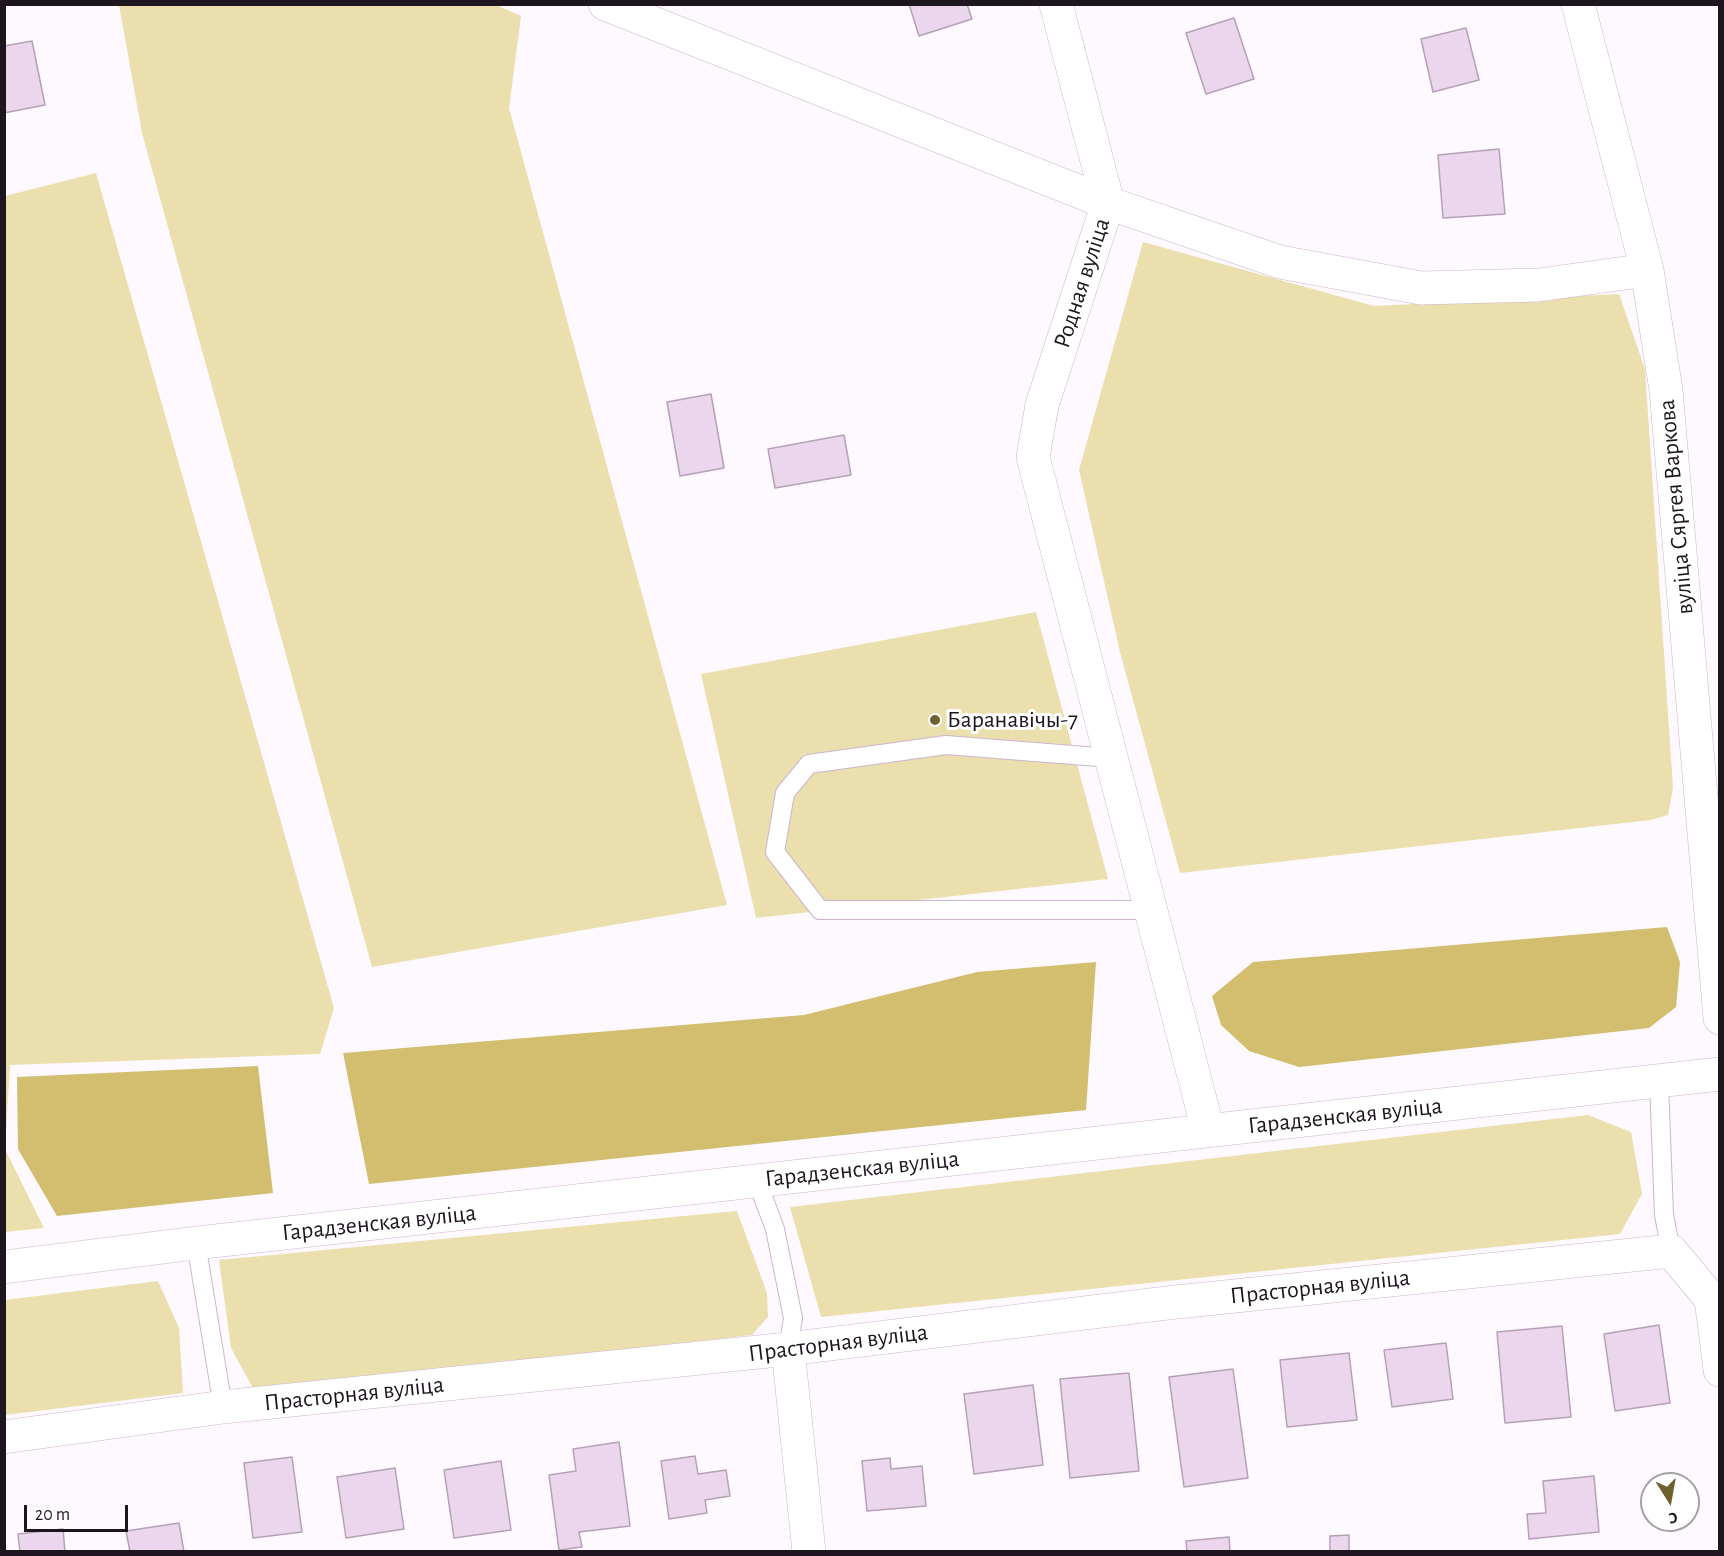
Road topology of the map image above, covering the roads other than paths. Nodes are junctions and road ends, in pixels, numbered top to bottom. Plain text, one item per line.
1 (605, 4) edge
2 (1056, 4) edge
3 (1578, 4) edge
4 (1108, 203) junction
5 (1647, 270) junction
6 (1111, 758) junction
7 (1151, 910) junction
8 (1719, 1018) edge
9 (1719, 1074) edge
10 (1659, 1082) junction
11 (1208, 1130) junction
12 (757, 1181) junction
13 (196, 1243) junction
14 (1671, 1251) junction
15 (4, 1267) edge
16 (788, 1349) junction
17 (1719, 1370) edge
18 (223, 1407) junction
19 (4, 1437) edge
20 (809, 1551) edge

1 - 4 street
2 - 4 street, Родная вуліца
3 - 5 street, вуліца Сяргея Варкова
4 - 5 street
4 - 6 street, Родная вуліца
5 - 8 street, вуліца Сяргея Варкова
6 - 7 street
6 - 7 lane
7 - 11 street
9 - 10 street, Гарадзенская вуліца
10 - 11 street, Гарадзенская вуліца
10 - 14 lane
11 - 12 street, Гарадзенская вуліца
12 - 13 street, Гарадзенская вуліца
12 - 16 lane
13 - 15 street, Гарадзенская вуліца
13 - 18 lane
14 - 16 street, Прасторная вуліца
14 - 17 street
16 - 18 street, Прасторная вуліца
16 - 20 street
18 - 19 street, Прасторная вуліца

